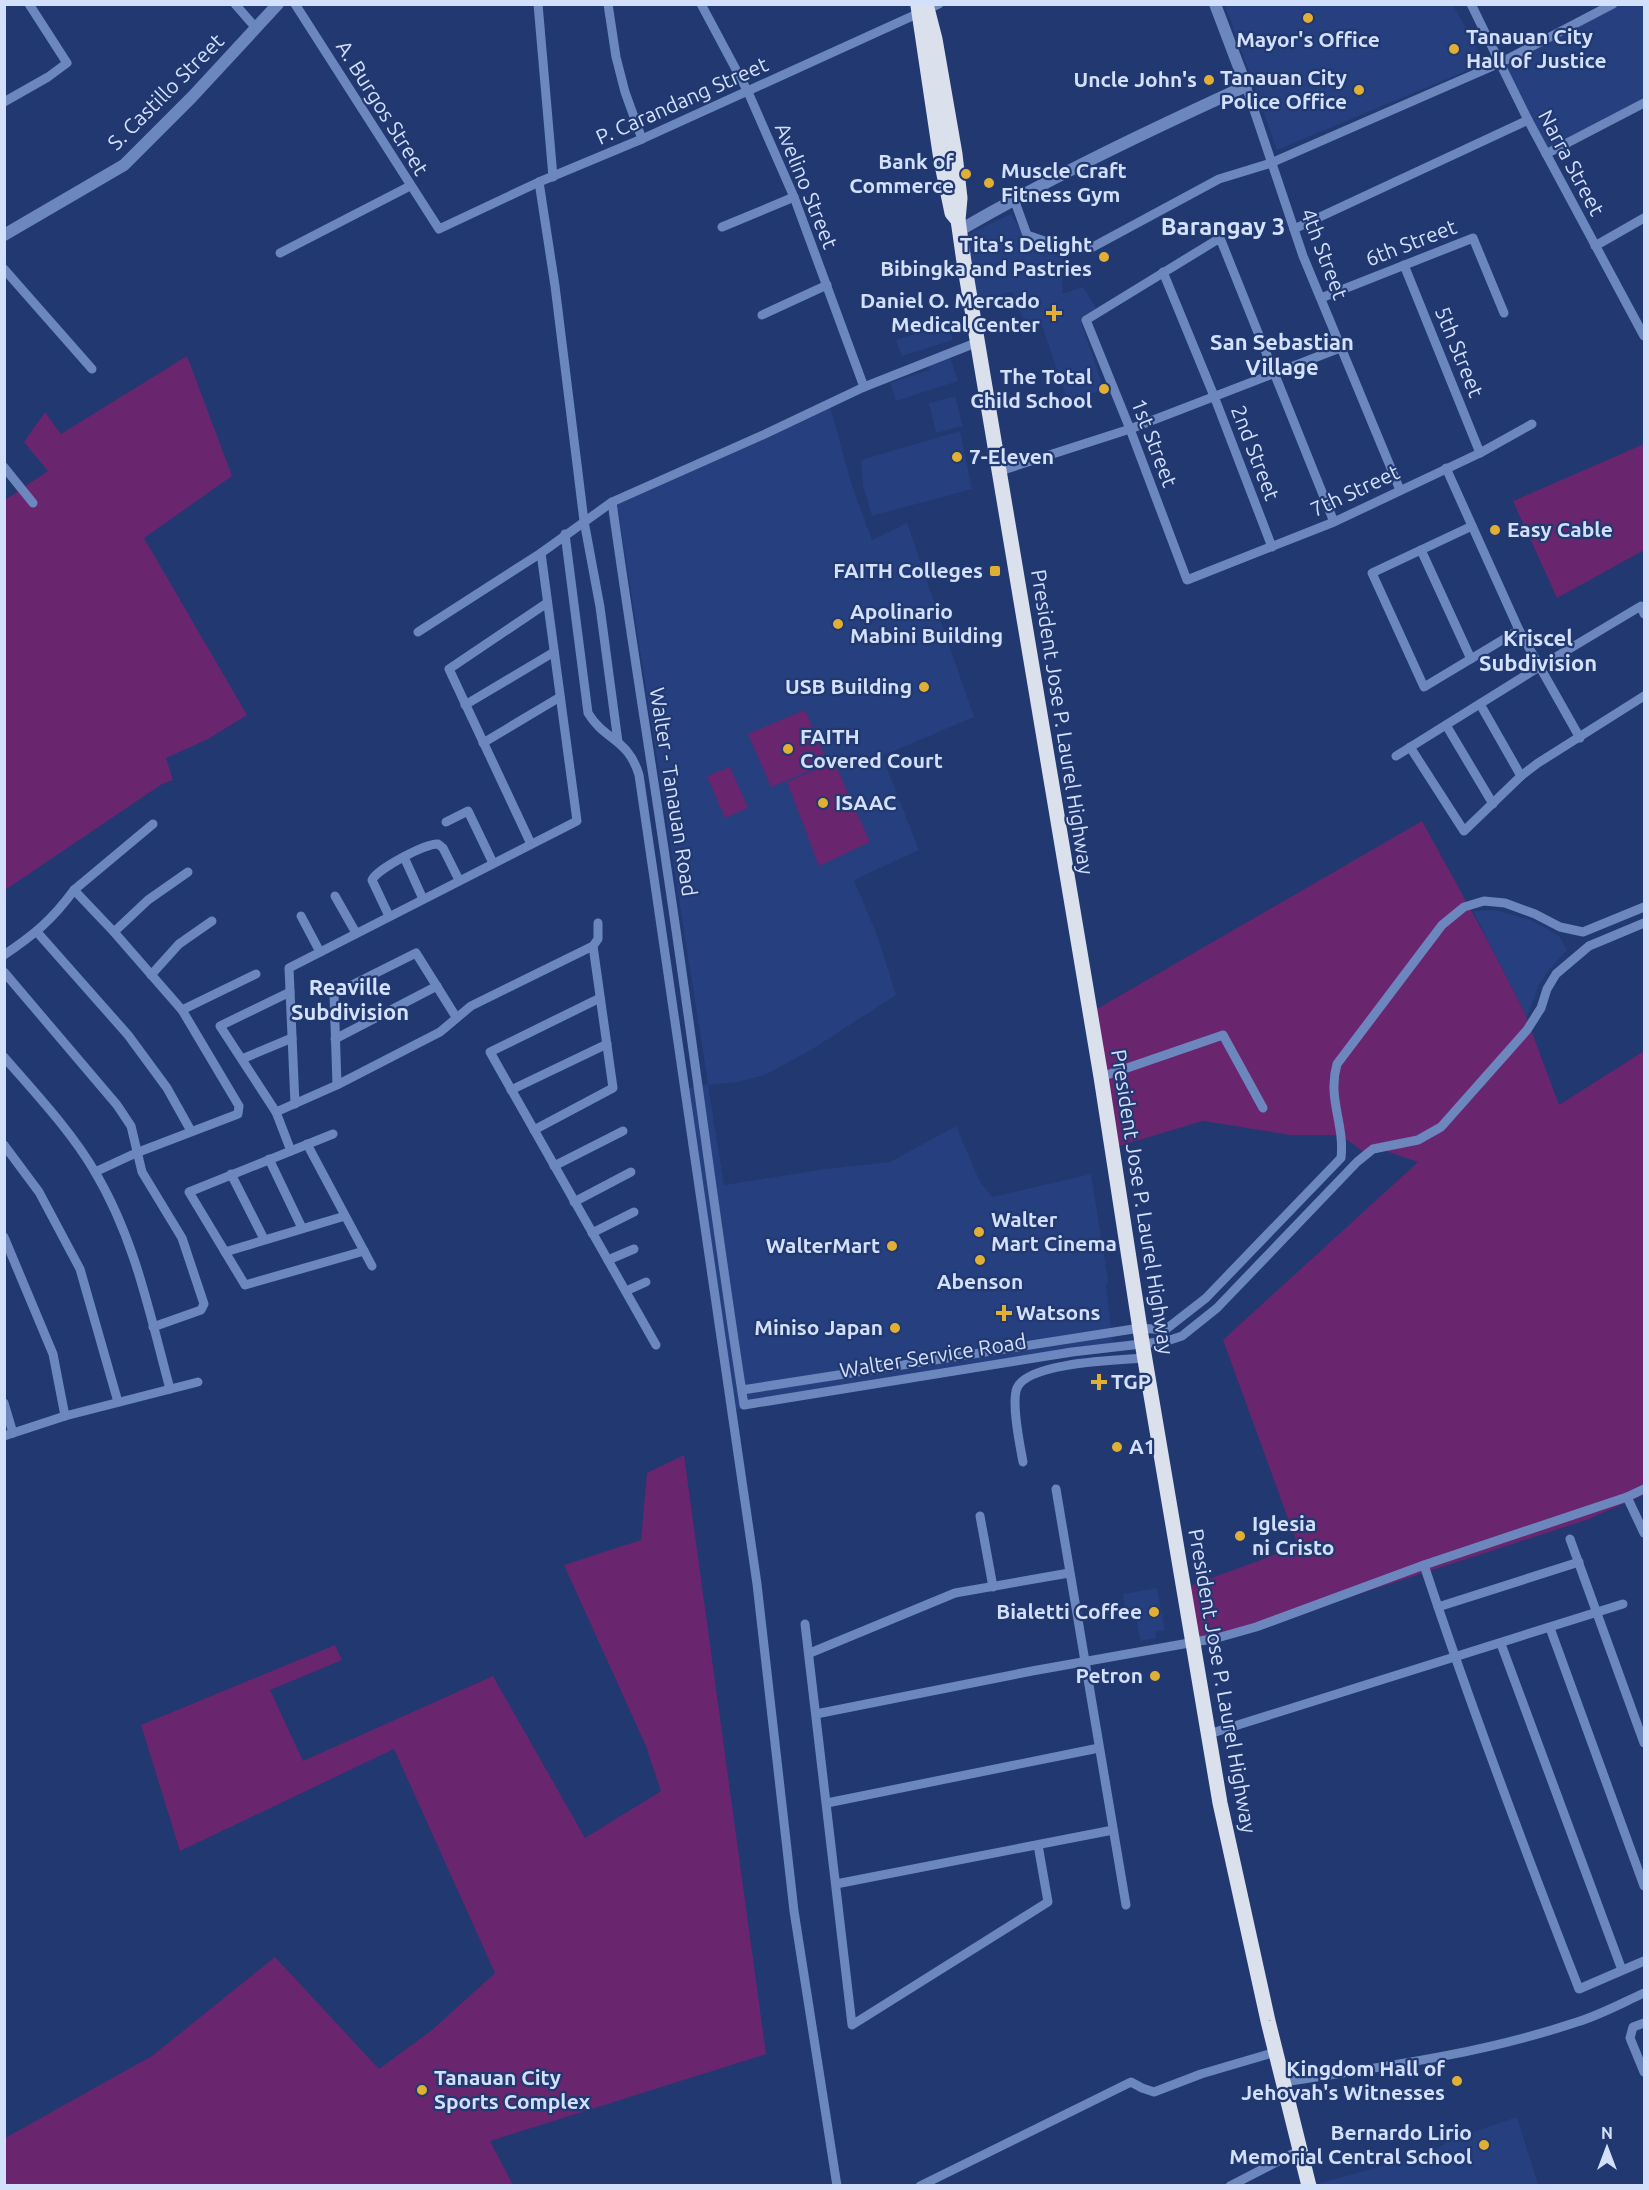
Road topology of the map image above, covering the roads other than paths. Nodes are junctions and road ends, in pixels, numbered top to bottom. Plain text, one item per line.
1 (29, 4) edge
2 (235, 4) edge
3 (278, 4) edge
4 (295, 4) edge
5 (538, 4) edge
6 (608, 4) edge
7 (701, 4) edge
8 (1215, 4) edge
9 (1471, 4) edge
10 (1613, 4) edge
11 (926, 7) edge
12 (256, 28) junction
13 (1500, 63) junction
14 (1246, 86) junction
15 (748, 92) junction
16 (4, 102) edge
17 (1644, 103) edge
18 (1528, 120) junction
19 (642, 139) junction
20 (1546, 154) junction
21 (1271, 163) junction
22 (553, 177) junction
23 (539, 182) junction
24 (410, 186) junction
25 (794, 197) junction
26 (1014, 199) junction
27 (1644, 218) edge
28 (959, 225) junction
29 (722, 227) dead end
30 (439, 229) joint
31 (1294, 229) junction
32 (8, 233) edge
33 (1595, 246) junction
34 (280, 253) dead end
35 (1404, 265) junction
36 (4, 269) edge
37 (1163, 272) junction
38 (826, 285) junction
39 (1321, 298) junction
40 (1504, 313) dead end
41 (762, 315) dead end
42 (1644, 334) edge
43 (978, 342) junction
44 (1340, 348) junction
45 (92, 369) dead end
46 (1274, 374) junction
47 (864, 387) junction
48 (1214, 396) junction
49 (1532, 424) dead end
50 (1130, 429) junction
51 (1480, 453) junction
52 (4, 467) edge
53 (1446, 468) junction
54 (1000, 471) junction
55 (1400, 490) junction
56 (612, 502) junction
57 (33, 503) dead end
58 (584, 521) junction
59 (1334, 522) junction
60 (1472, 526) junction
61 (565, 534) junction
62 (1272, 547) junction
63 (1421, 550) junction
64 (541, 553) junction
65 (1187, 580) joint
66 (547, 603) junction
67 (1643, 610) edge
68 (1519, 630) junction
69 (418, 632) dead end
70 (554, 652) junction
71 (1471, 659) junction
72 (1539, 667) junction
73 (560, 696) junction
74 (1644, 696) edge
75 (1480, 704) junction
76 (465, 705) junction
77 (1446, 725) junction
78 (1580, 738) junction
79 (618, 742) junction
80 (483, 743) junction
81 (1410, 747) junction
82 (1396, 756) dead end
83 (1521, 776) junction
84 (1493, 804) junction
85 (446, 822) dead end
86 (153, 824) dead end
87 (531, 844) junction
88 (404, 857) junction
89 (493, 863) junction
90 (188, 872) dead end
91 (459, 880) junction
92 (74, 890) junction
93 (335, 896) dead end
94 (423, 899) junction
95 (1644, 906) edge
96 (301, 916) dead end
97 (389, 916) junction
98 (212, 921) dead end
99 (598, 923) dead end
100 (1644, 923) edge
101 (37, 932) junction
102 (114, 932) junction
103 (1583, 932) junction
104 (356, 933) junction
105 (593, 946) junction
106 (1589, 946) junction
107 (320, 952) junction
108 (4, 955) edge
109 (4, 972) edge
110 (256, 974) dead end
111 (151, 975) junction
112 (437, 986) junction
113 (291, 992) junction
114 (600, 998) junction
115 (182, 1010) junction
116 (456, 1017) junction
117 (292, 1038) junction
118 (335, 1039) junction
119 (607, 1044) junction
120 (4, 1057) edge
121 (242, 1059) junction
122 (1101, 1077) junction
123 (337, 1085) junction
124 (511, 1090) junction
125 (296, 1104) junction
126 (1263, 1108) dead end
127 (276, 1112) junction
128 (534, 1130) junction
129 (191, 1131) junction
130 (623, 1131) dead end
131 (333, 1134) dead end
132 (307, 1144) junction
133 (4, 1145) edge
134 (291, 1151) junction
135 (136, 1153) junction
136 (1341, 1158) junction
137 (269, 1159) junction
138 (554, 1166) junction
139 (1352, 1168) junction
140 (95, 1172) junction
141 (631, 1172) dead end
142 (231, 1174) junction
143 (574, 1202) junction
144 (634, 1212) dead end
145 (345, 1215) junction
146 (302, 1228) junction
147 (592, 1233) junction
148 (4, 1237) edge
149 (264, 1239) junction
150 (634, 1250) dead end
151 (364, 1251) junction
152 (225, 1252) junction
153 (608, 1260) junction
154 (372, 1266) dead end
155 (646, 1282) dead end
156 (626, 1291) junction
157 (153, 1327) junction
158 (1141, 1335) junction
159 (656, 1345) dead end
160 (1145, 1358) junction
161 (198, 1382) dead end
162 (170, 1389) junction
163 (742, 1390) junction
164 (118, 1402) junction
165 (4, 1403) edge
166 (65, 1416) junction
167 (9, 1435) edge
168 (1023, 1462) dead end
169 (1056, 1489) dead end
170 (1644, 1489) edge
171 (1627, 1497) junction
172 (980, 1516) dead end
173 (1644, 1533) edge
174 (1570, 1539) dead end
175 (1579, 1562) junction
176 (1424, 1565) junction
177 (1069, 1574) junction
178 (993, 1587) junction
179 (1623, 1605) dead end
180 (1438, 1607) junction
181 (1598, 1612) junction
182 (806, 1624) dead end
183 (1550, 1628) junction
184 (1193, 1642) junction
185 (1501, 1644) junction
186 (810, 1653) junction
187 (1455, 1659) junction
188 (1084, 1662) junction
189 (816, 1714) junction
190 (1641, 1722) edge
191 (1209, 1734) junction
192 (1644, 1743) edge
193 (1099, 1748) junction
194 (826, 1803) junction
195 (1113, 1830) junction
196 (1038, 1845) junction
197 (836, 1884) junction
198 (1644, 1886) edge
199 (1126, 1905) dead end
200 (1644, 1961) edge
201 (1622, 1970) junction
202 (1644, 1993) edge
203 (1644, 2023) edge
204 (1276, 2052) junction
205 (1644, 2072) edge
206 (1284, 2082) junction
207 (1300, 2150) junction
208 (837, 2186) edge
209 (920, 2186) edge
210 (1230, 2186) edge
211 (1309, 2186) edge

1 - 16 street
2 - 12 street
3 - 12 street, S. Castillo Street
4 - 24 street, A. Burgos Street
5 - 22 street
6 - 19 street
7 - 15 street, Avelino Street
8 - 14 street
9 - 13 street, Narra Street
10 - 13 street
11 - 15 street, P. Carandang Street
11 - 28 highway, President Jose P. Laurel Highway
12 - 32 street, S. Castillo Street
13 - 18 street, Narra Street
13 - 21 street
14 - 21 street, 4th Street
14 - 26 street
15 - 19 street, P. Carandang Street
15 - 25 street, Avelino Street
17 - 20 street
18 - 20 street, Narra Street
18 - 31 street
19 - 22 street, P. Carandang Street
20 - 33 street, Narra Street
21 - 26 street
21 - 31 street, 4th Street
22 - 23 street, P. Carandang Street
23 - 30 street, P. Carandang Street
23 - 58 street
24 - 30 street, A. Burgos Street
24 - 34 street
25 - 29 street
25 - 38 street, Avelino Street
26 - 28 street
27 - 33 street
28 - 43 highway, President Jose P. Laurel Highway
31 - 39 street, 4th Street
33 - 42 street, Narra Street
35 - 39 street, 6th Street
35 - 40 street, 6th Street
35 - 51 street, 5th Street
36 - 45 street
37 - 46 street
37 - 48 street, 2nd Street
37 - 50 street, 1st Street
38 - 41 street
38 - 47 street, Avelino Street
39 - 44 street, 4th Street
43 - 47 street
43 - 54 highway, President Jose P. Laurel Highway
44 - 46 street
44 - 55 street, 4th Street
46 - 48 street
46 - 59 street
47 - 56 street
48 - 50 street
48 - 62 street, 2nd Street
49 - 51 street, 7th Street
50 - 54 street
50 - 65 street, 1st Street
51 - 53 street, 7th Street
52 - 57 street
53 - 55 street, 7th Street
53 - 60 street
54 - 122 highway, President Jose P. Laurel Highway
55 - 59 street, 7th Street
56 - 58 street
56 - 163 street, Walter - Tanauan Road
58 - 61 street
58 - 79 street
59 - 62 street, 7th Street
60 - 63 street
60 - 68 street
61 - 64 street
61 - 79 street
62 - 65 street, 7th Street
63 - 71 street
63 - 71 street
64 - 66 street
64 - 69 street
66 - 70 street
66 - 76 street
67 - 72 street
68 - 71 street
68 - 72 street
70 - 73 street
70 - 76 street
72 - 75 street
72 - 78 street
73 - 80 street
73 - 87 street
74 - 78 street
75 - 77 street
75 - 83 street
76 - 80 street
77 - 81 street
77 - 84 street
78 - 83 street
79 - 208 street
80 - 87 street
81 - 82 street
81 - 84 street
83 - 84 street
85 - 89 street
86 - 92 street
87 - 89 street
88 - 91 street
88 - 94 street
88 - 97 street
89 - 91 street
90 - 102 street
91 - 94 street
92 - 101 street
92 - 102 street
93 - 104 street
94 - 97 street
95 - 103 street
96 - 107 street
97 - 104 street
98 - 111 street
99 - 105 street
100 - 106 street
101 - 108 street
101 - 129 street
102 - 111 street
103 - 106 street
103 - 136 street
104 - 107 street
105 - 114 street
105 - 116 street
106 - 139 street
107 - 113 street
109 - 135 street
110 - 115 street
111 - 115 street
112 - 116 street
112 - 118 street
112 - 118 street
113 - 117 street
113 - 121 street
114 - 119 street
114 - 124 street
115 - 129 street
116 - 123 street
117 - 121 street
117 - 125 street
118 - 123 street
119 - 124 street
119 - 128 street
120 - 140 street
121 - 127 street
122 - 126 street
122 - 158 highway, President Jose P. Laurel Highway
123 - 125 street
124 - 128 street
125 - 127 street
127 - 134 street
128 - 138 street
129 - 135 street
130 - 138 street
131 - 132 street
132 - 134 street
132 - 145 street
133 - 164 street
134 - 137 street
135 - 140 street
135 - 157 street
136 - 139 street
136 - 158 street
137 - 142 street
137 - 146 street
138 - 143 street
139 - 158 street
140 - 157 street
141 - 143 street
142 - 149 street
142 - 152 street
143 - 147 street
144 - 147 street
145 - 146 street
145 - 151 street
146 - 149 street
147 - 153 street
148 - 166 street
149 - 152 street
150 - 153 street
151 - 152 street
151 - 154 street
153 - 156 street
155 - 156 street
156 - 159 street
157 - 162 street
158 - 160 highway, President Jose P. Laurel Highway
158 - 163 street, Walter Service Road
158 - 163 street, Walter Service Road
160 - 168 street
160 - 184 highway, President Jose P. Laurel Highway
161 - 162 street
162 - 164 street
164 - 166 street
165 - 167 street
166 - 167 street
169 - 177 street
170 - 171 street
171 - 173 street
171 - 176 street
172 - 178 street
174 - 175 street
175 - 180 street
175 - 181 street
176 - 180 street
176 - 184 street
177 - 178 street
177 - 188 street
178 - 186 street
179 - 181 street
180 - 187 street
181 - 183 street
181 - 190 street
182 - 186 street
183 - 185 street
183 - 198 street
184 - 188 street
184 - 191 highway, President Jose P. Laurel Highway
185 - 187 street
185 - 201 street
186 - 189 street
187 - 191 street
187 - 201 street
188 - 189 street
188 - 193 street
189 - 194 street
190 - 192 street
191 - 204 highway, President Jose P. Laurel Highway
193 - 194 street
193 - 195 street
194 - 197 street
195 - 196 street
195 - 199 street
196 - 197 street
196 - 197 street
200 - 201 street
202 - 206 street
203 - 205 street
204 - 206 highway, President Jose P. Laurel Highway
204 - 209 street
206 - 207 highway, President Jose P. Laurel Highway
207 - 210 street
207 - 211 highway, President Jose P. Laurel Highway

